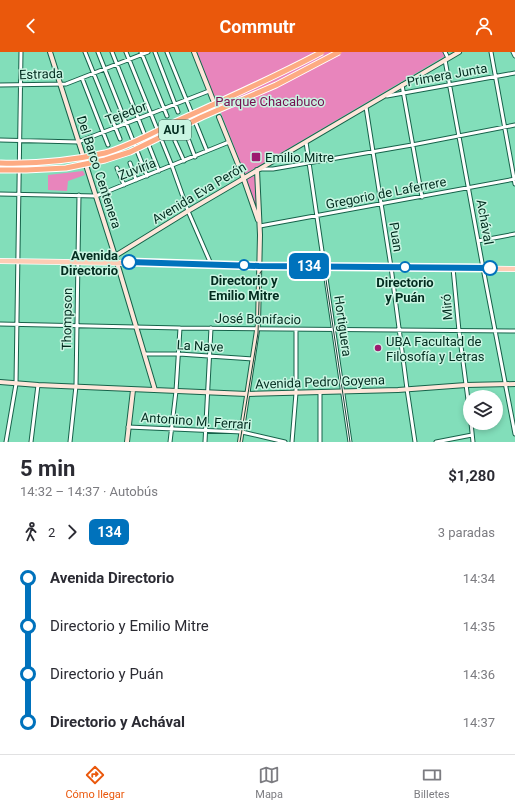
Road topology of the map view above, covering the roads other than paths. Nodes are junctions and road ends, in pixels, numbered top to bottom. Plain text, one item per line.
1 (21, 52) edge
2 (50, 52) edge
3 (85, 52) edge
4 (98, 52) edge
5 (112, 52) edge
6 (126, 52) edge
7 (148, 52) edge
8 (155, 52) edge
9 (167, 52) edge
10 (194, 52) edge
11 (322, 52) edge
12 (339, 52) edge
13 (445, 52) edge
14 (459, 52) edge
15 (491, 52) edge
16 (513, 52) edge
17 (142, 53) edge
18 (515, 56) edge
19 (447, 59) junction
20 (129, 60) junction
21 (116, 65) junction
22 (105, 69) junction
23 (515, 73) edge
24 (93, 74) junction
25 (496, 76) junction
26 (82, 78) junction
27 (450, 84) junction
28 (0, 85) edge
29 (22, 85) junction
30 (60, 85) junction
31 (402, 85) junction
32 (209, 91) junction
33 (404, 92) junction
34 (383, 96) junction
35 (187, 100) junction
36 (213, 100) dead end
37 (175, 104) junction
38 (366, 106) junction
39 (164, 108) junction
40 (178, 112) dead end
41 (151, 114) junction
42 (167, 116) dead end
43 (219, 117) dead end
44 (138, 119) junction
45 (127, 123) junction
46 (515, 124) edge
47 (504, 126) junction
48 (115, 128) junction
49 (102, 133) junction
50 (187, 136) dead end
51 (459, 136) junction
52 (120, 139) dead end
53 (0, 140) edge
54 (20, 141) junction
55 (175, 141) dead end
56 (78, 142) junction
57 (229, 142) junction
58 (306, 142) junction
59 (108, 145) dead end
60 (412, 145) junction
61 (207, 151) junction
62 (373, 152) junction
63 (195, 156) junction
64 (184, 161) junction
65 (0, 163) edge
66 (130, 163) dead end
67 (309, 163) junction
68 (172, 166) junction
69 (117, 168) dead end
70 (0, 170) edge
71 (258, 170) junction
72 (159, 171) junction
73 (147, 176) junction
74 (244, 178) junction
75 (515, 179) edge
76 (136, 180) junction
77 (515, 184) edge
78 (124, 185) junction
79 (469, 188) junction
80 (0, 194) edge
81 (20, 194) junction
82 (79, 195) junction
83 (96, 196) junction
84 (422, 197) junction
85 (381, 205) junction
86 (188, 211) junction
87 (317, 216) junction
88 (260, 226) junction
89 (515, 234) edge
90 (478, 241) junction
91 (115, 256) junction
92 (0, 260) edge
93 (18, 261) junction
94 (78, 262) junction
95 (117, 262) junction
96 (211, 264) junction
97 (259, 266) junction
98 (325, 266) junction
99 (391, 267) junction
100 (453, 268) junction
101 (482, 268) junction
102 (515, 269) edge
103 (0, 324) edge
104 (17, 324) junction
105 (76, 325) junction
106 (137, 327) junction
107 (180, 328) junction
108 (211, 328) junction
109 (257, 329) junction
110 (296, 330) junction
111 (334, 330) junction
112 (399, 330) junction
113 (459, 331) junction
114 (495, 331) junction
115 (515, 331) edge
116 (145, 354) junction
117 (179, 354) junction
118 (209, 356) junction
119 (253, 359) junction
120 (0, 382) edge
121 (16, 384) junction
122 (506, 384) junction
123 (515, 384) edge
124 (38, 385) junction
125 (466, 385) junction
126 (78, 386) junction
127 (407, 389) junction
128 (133, 390) junction
129 (155, 390) junction
130 (467, 390) edge
131 (176, 391) junction
132 (208, 392) junction
133 (343, 392) junction
134 (296, 393) junction
135 (320, 393) junction
136 (248, 394) junction
137 (128, 427) junction
138 (171, 429) junction
139 (206, 430) junction
140 (472, 430) edge
141 (242, 432) junction
142 (515, 434) edge
143 (472, 435) junction
144 (6, 442) edge
145 (31, 442) edge
146 (70, 442) edge
147 (127, 442) edge
148 (170, 442) edge
149 (205, 442) edge
150 (240, 442) edge
151 (285, 442) edge
152 (292, 442) edge
153 (320, 442) edge
154 (350, 442) edge
155 (415, 442) edge
156 (436, 442) edge
157 (473, 442) edge

1 - 29 street
2 - 30 street, Del Barco Centenera
3 - 24 street
4 - 22 street
5 - 21 street
6 - 20 street
7 - 17 street, Estrada
8 - 37 street
9 - 35 street
10 - 32 street
11 - 65 highway, AU1, bridge
12 - 70 highway, AU1, bridge
13 - 19 street, Achával
14 - 19 street, Avenida Eva Perón
15 - 25 street
16 - 18 street
17 - 20 street, Estrada
17 - 39 street
19 - 27 street, Achával
19 - 31 street, Avenida Eva Perón
20 - 21 street, Estrada
20 - 41 street
21 - 22 street, Estrada
21 - 44 street
22 - 24 street, Estrada
22 - 45 street
23 - 25 street, Primera Junta
24 - 26 street, Estrada
24 - 48 street
25 - 27 street, Primera Junta
25 - 47 street
26 - 30 street, Estrada
26 - 49 street
27 - 33 street, Primera Junta
27 - 51 street, Achával
28 - 29 street, Estrada
29 - 30 street, Estrada
29 - 54 street
30 - 56 street, Del Barco Centenera
31 - 33 street
31 - 34 street, Avenida Eva Perón
32 - 35 street, Tejedor
32 - 36 street
33 - 34 street, Primera Junta
33 - 60 street
34 - 38 street, Avenida Eva Perón
35 - 37 street, Tejedor
35 - 61 street
37 - 39 street, Tejedor
37 - 40 street
38 - 58 street, Avenida Eva Perón
38 - 62 street, Puan
39 - 41 street, Tejedor
39 - 42 street
41 - 44 street, Tejedor
41 - 68 street
43 - 57 street
44 - 45 street, Tejedor
44 - 72 street
45 - 48 street, Tejedor
45 - 73 street
46 - 47 street
47 - 51 street
47 - 75 street
48 - 49 street, Tejedor
48 - 52 street
49 - 56 street, Tejedor
49 - 59 street
50 - 63 street
51 - 60 street
51 - 79 street, Achával
53 - 54 street, Tejedor
54 - 56 street, Tejedor
54 - 81 street
55 - 64 street
56 - 83 street, Del Barco Centenera
57 - 61 street, Zuviría
57 - 74 street
58 - 67 street, Hortiguera
58 - 71 street, Avenida Eva Perón
60 - 62 street
60 - 84 street
61 - 63 street, Zuviría
62 - 67 street
62 - 85 street, Puan
63 - 64 street, Zuviría
64 - 68 street, Zuviría
66 - 76 street
67 - 71 street
67 - 87 street, Hortiguera
68 - 72 street, Zuviría
68 - 86 street
69 - 78 street
71 - 74 street, Avenida Eva Perón
71 - 88 street
72 - 73 street, Zuviría
73 - 76 street, Zuviría
74 - 86 street, Avenida Eva Perón
74 - 88 street
75 - 77 street
75 - 79 street, Gregorio de Laferrere
76 - 78 street, Zuviría
78 - 83 street, Zuviría
79 - 84 street, Gregorio de Laferrere
79 - 90 street, Achával
80 - 81 street, Zuviría
81 - 82 street, Zuviría
81 - 93 street
82 - 83 street, Zuviría
82 - 94 street, Thompson
83 - 91 street, Del Barco Centenera
84 - 85 street, Gregorio de Laferrere
85 - 87 street, Gregorio de Laferrere
85 - 99 street, Puan
86 - 91 street, Avenida Eva Perón
86 - 96 street
87 - 88 street, Gregorio de Laferrere
87 - 98 street, Hortiguera
88 - 97 street
89 - 90 street
90 - 101 street, Achával
91 - 95 street, Del Barco Centenera
92 - 93 main road
93 - 94 main road
93 - 104 street
94 - 95 main road
94 - 105 street, Thompson
95 - 96 main road
95 - 106 street, Del Barco Centenera
96 - 97 main road
97 - 98 main road
97 - 109 street
98 - 99 main road
98 - 111 street, Hortiguera
99 - 100 main road
99 - 112 street, Puan
100 - 101 main road
100 - 113 street, Miró
101 - 102 main road
101 - 114 street, Achával
103 - 104 street, José Bonifacio
104 - 105 street, José Bonifacio
104 - 121 street
105 - 106 street, José Bonifacio
105 - 126 street, Thompson
106 - 107 street, José Bonifacio
106 - 116 street, Del Barco Centenera
107 - 108 street, José Bonifacio
107 - 117 street
108 - 109 street, José Bonifacio
108 - 118 street
109 - 110 street, José Bonifacio
109 - 119 street
110 - 111 street, José Bonifacio
110 - 134 street
111 - 112 street, José Bonifacio
111 - 133 street, Hortiguera
112 - 113 street, José Bonifacio
112 - 127 street, Puan
113 - 114 street, José Bonifacio
113 - 125 street, Miró
114 - 115 street, José Bonifacio
114 - 122 street, Achával
116 - 117 street, La Nave
116 - 129 street, Del Barco Centenera
117 - 118 street, La Nave
117 - 131 street
118 - 119 street, La Nave
118 - 132 street
119 - 136 street
120 - 121 street, Avenida Pedro Goyena
121 - 124 street, Avenida Pedro Goyena
121 - 144 street
122 - 123 street, Avenida Pedro Goyena
122 - 125 street, Avenida Pedro Goyena
122 - 142 street, Achával
124 - 126 street, Avenida Pedro Goyena
124 - 145 street
125 - 127 street, Avenida Pedro Goyena
125 - 130 street, Miró
126 - 128 street, Avenida Pedro Goyena
126 - 146 street, Thompson
127 - 133 street, Avenida Pedro Goyena
127 - 155 street, Puan
128 - 129 street, Avenida Pedro Goyena
128 - 137 street
129 - 131 street, Avenida Pedro Goyena
131 - 132 street, Avenida Pedro Goyena
131 - 138 street
132 - 136 street, Avenida Pedro Goyena
132 - 139 street
133 - 135 street, Avenida Pedro Goyena
133 - 154 street, Hortiguera
134 - 135 street, Avenida Pedro Goyena
134 - 136 street, Avenida Pedro Goyena
134 - 152 street
135 - 153 street
136 - 141 street
137 - 138 street, Antonino M. Ferrari
137 - 147 street
138 - 139 street, Antonino M. Ferrari
138 - 148 street
139 - 141 street, Antonino M. Ferrari
139 - 149 street
140 - 143 street
141 - 150 street
141 - 151 street, Antonino M. Ferrari
143 - 156 street
143 - 157 street

